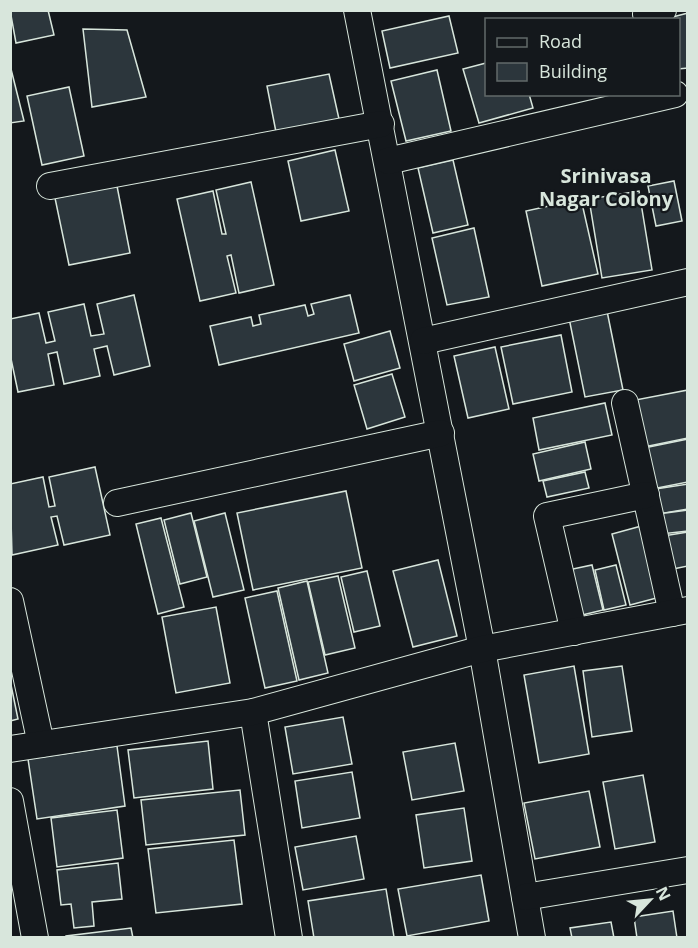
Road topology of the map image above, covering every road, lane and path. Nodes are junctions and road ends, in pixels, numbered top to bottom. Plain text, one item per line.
1 (357, 10) edge
2 (668, 96) edge
3 (381, 124) junction
4 (388, 161) junction
5 (50, 186) dead end
6 (687, 282) edge
7 (423, 341) junction
8 (625, 403) dead end
9 (441, 433) junction
10 (646, 495) junction
11 (117, 503) dead end
12 (10, 601) edge
13 (680, 611) edge
14 (574, 632) junction
15 (482, 649) junction
16 (254, 712) junction
17 (41, 744) junction
18 (10, 748) edge
19 (10, 801) edge
20 (687, 870) edge
21 (525, 897) junction
22 (35, 938) edge
23 (289, 938) edge
24 (532, 938) edge

1 - 3 street
2 - 4 street
3 - 4 street
3 - 5 street
4 - 7 street
6 - 7 street
7 - 9 street
8 - 10 street
9 - 11 street
9 - 15 street
10 - 13 street
10 - 14 street
12 - 17 street
13 - 14 street
14 - 15 street
15 - 16 street
15 - 21 street
16 - 17 street
16 - 23 street
17 - 18 street
19 - 22 street
20 - 21 street
21 - 24 street

